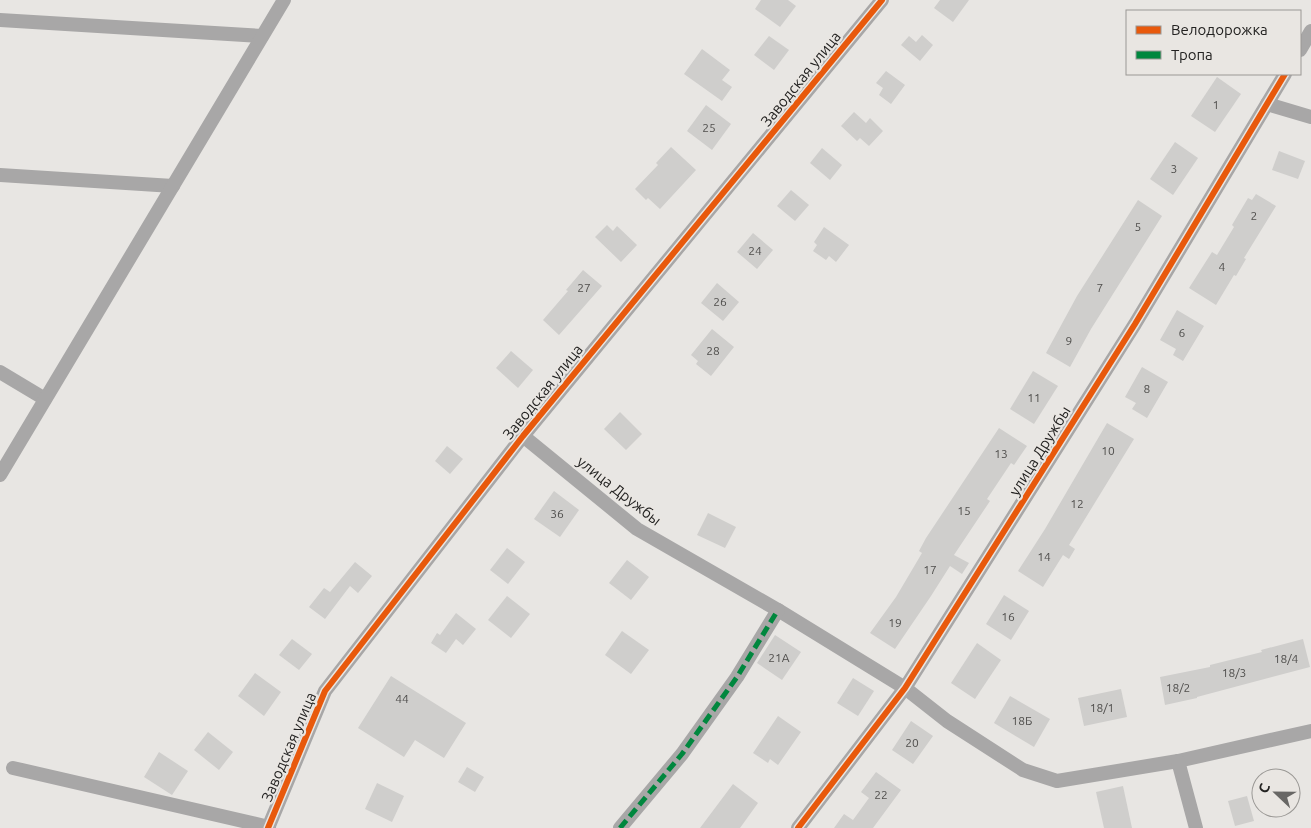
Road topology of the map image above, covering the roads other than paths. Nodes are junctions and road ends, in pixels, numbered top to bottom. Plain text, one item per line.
1 (284, 0) edge
2 (882, 0) edge
3 (0, 20) edge
4 (1311, 31) edge
5 (262, 36) junction
6 (1301, 48) edge
7 (1284, 75) edge
8 (1267, 104) junction
9 (1311, 117) edge
10 (0, 175) edge
11 (173, 186) junction
12 (0, 372) edge
13 (46, 399) junction
14 (523, 436) junction
15 (0, 476) edge
16 (778, 610) junction
17 (905, 688) junction
18 (1311, 731) edge
19 (1178, 761) junction
20 (14, 768) dead end
21 (269, 827) edge
22 (620, 828) edge
23 (798, 828) edge
24 (1196, 828) edge

1 - 5 street
2 - 14 street, Заводская улица
3 - 5 street
4 - 6 street
5 - 11 street
7 - 8 street, улица Дружбы
8 - 9 street
8 - 17 street, улица Дружбы
10 - 11 street
11 - 13 street
12 - 13 street
13 - 15 street
14 - 16 street, улица Дружбы
14 - 21 street, Заводская улица
16 - 17 street, улица Дружбы
16 - 22 street
17 - 19 street, улица Дружбы
17 - 23 street, улица Дружбы
18 - 19 street, улица Дружбы
19 - 24 street
20 - 21 street

